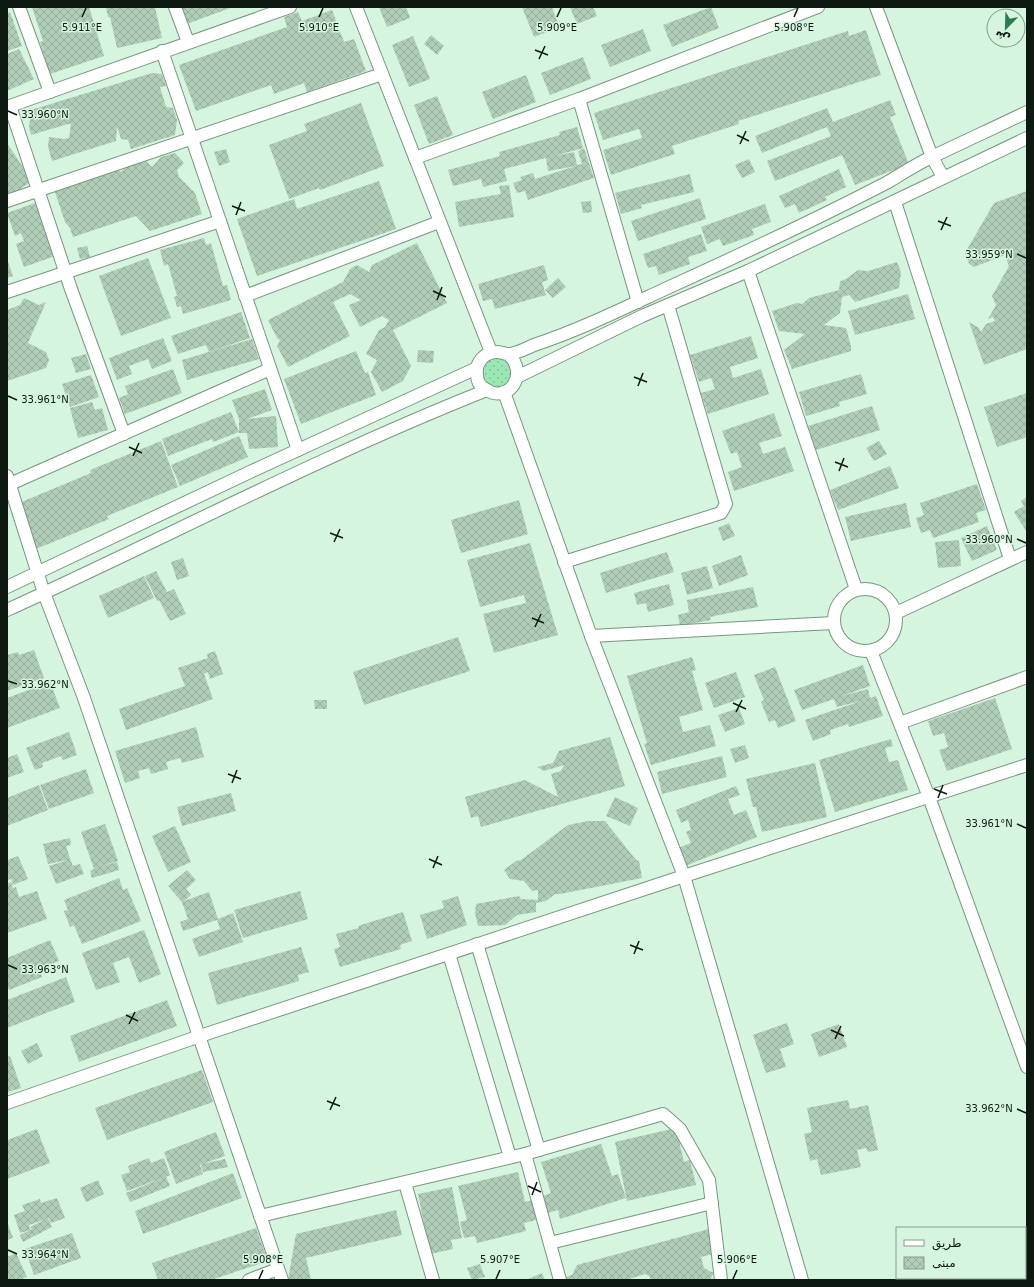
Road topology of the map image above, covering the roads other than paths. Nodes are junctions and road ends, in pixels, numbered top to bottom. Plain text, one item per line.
1 (20, 7) edge
2 (174, 7) edge
3 (290, 7) edge
4 (356, 7) edge
5 (818, 7) edge
6 (876, 7) edge
7 (188, 42) junction
8 (162, 51) junction
9 (382, 74) junction
10 (50, 92) junction
11 (579, 99) junction
12 (8, 106) edge
13 (1027, 112) edge
14 (1027, 138) edge
15 (192, 139) junction
16 (932, 157) junction
17 (415, 158) junction
18 (943, 177) junction
19 (38, 191) junction
20 (7, 201) edge
21 (895, 202) junction
22 (220, 221) junction
23 (440, 222) junction
24 (748, 271) junction
25 (65, 272) junction
26 (7, 292) edge
27 (245, 296) junction
28 (638, 302) junction
29 (668, 305) junction
30 (490, 352) junction
31 (508, 354) junction
32 (477, 368) junction
33 (270, 369) junction
34 (517, 377) junction
35 (486, 390) junction
36 (504, 392) junction
37 (124, 434) junction
38 (298, 450) junction
39 (8, 480) edge
40 (1027, 552) edge
41 (1010, 559) junction
42 (564, 562) junction
43 (39, 571) junction
44 (7, 587) edge
45 (856, 589) junction
46 (44, 593) junction
47 (7, 610) edge
48 (896, 613) junction
49 (834, 623) junction
50 (591, 636) junction
51 (871, 651) junction
52 (1027, 677) edge
53 (900, 723) junction
54 (1027, 765) edge
55 (929, 797) junction
56 (684, 876) junction
57 (477, 944) junction
58 (449, 954) junction
59 (200, 1036) junction
60 (1025, 1051) edge
61 (1027, 1067) edge
62 (7, 1103) edge
63 (539, 1150) junction
64 (525, 1154) junction
65 (510, 1157) junction
66 (405, 1183) junction
67 (712, 1203) junction
68 (260, 1216) junction
69 (550, 1243) junction
70 (280, 1275) edge
71 (249, 1280) edge
72 (433, 1280) edge
73 (560, 1280) edge
74 (721, 1280) edge
75 (802, 1280) edge

1 - 10 street
2 - 7 street
3 - 7 street
4 - 9 street
5 - 11 street
6 - 16 street
7 - 8 street
8 - 10 street
8 - 15 street
9 - 15 street
9 - 17 street
10 - 12 street
11 - 17 street
11 - 28 street
12 - 19 street
13 - 16 street
14 - 18 street
15 - 19 street
15 - 22 street
16 - 18 street
16 - 28 street
17 - 23 street
18 - 21 street
19 - 20 street
19 - 25 street
21 - 24 street
21 - 41 street
22 - 25 street
22 - 27 street
23 - 27 street
23 - 30 street
24 - 29 street
24 - 45 street
25 - 26 street
25 - 37 street
27 - 33 street
28 - 31 street
29 - 34 street
29 - 42 street
30 - 31 street
30 - 32 street
31 - 34 street
32 - 35 street
32 - 38 street
33 - 37 street
33 - 38 street
34 - 36 street
35 - 36 street
35 - 46 street
36 - 42 street
37 - 39 street
38 - 43 street
39 - 43 street
40 - 41 street
41 - 48 street
42 - 50 street
43 - 44 street
43 - 46 street
45 - 48 street
45 - 49 street
46 - 47 street
46 - 59 street
48 - 51 street
49 - 50 street
49 - 51 street
50 - 56 street
51 - 53 street
52 - 53 street
53 - 55 street
54 - 55 street
55 - 56 street
55 - 60 street
56 - 57 street
56 - 75 street
57 - 58 street
57 - 63 street
58 - 59 street
58 - 65 street
59 - 62 street
59 - 68 street
60 - 61 street
63 - 64 street
63 - 67 street
64 - 65 street
64 - 69 street
65 - 66 street
66 - 68 street
66 - 72 street
67 - 69 street
67 - 74 street
68 - 70 street
69 - 73 street
70 - 71 street

